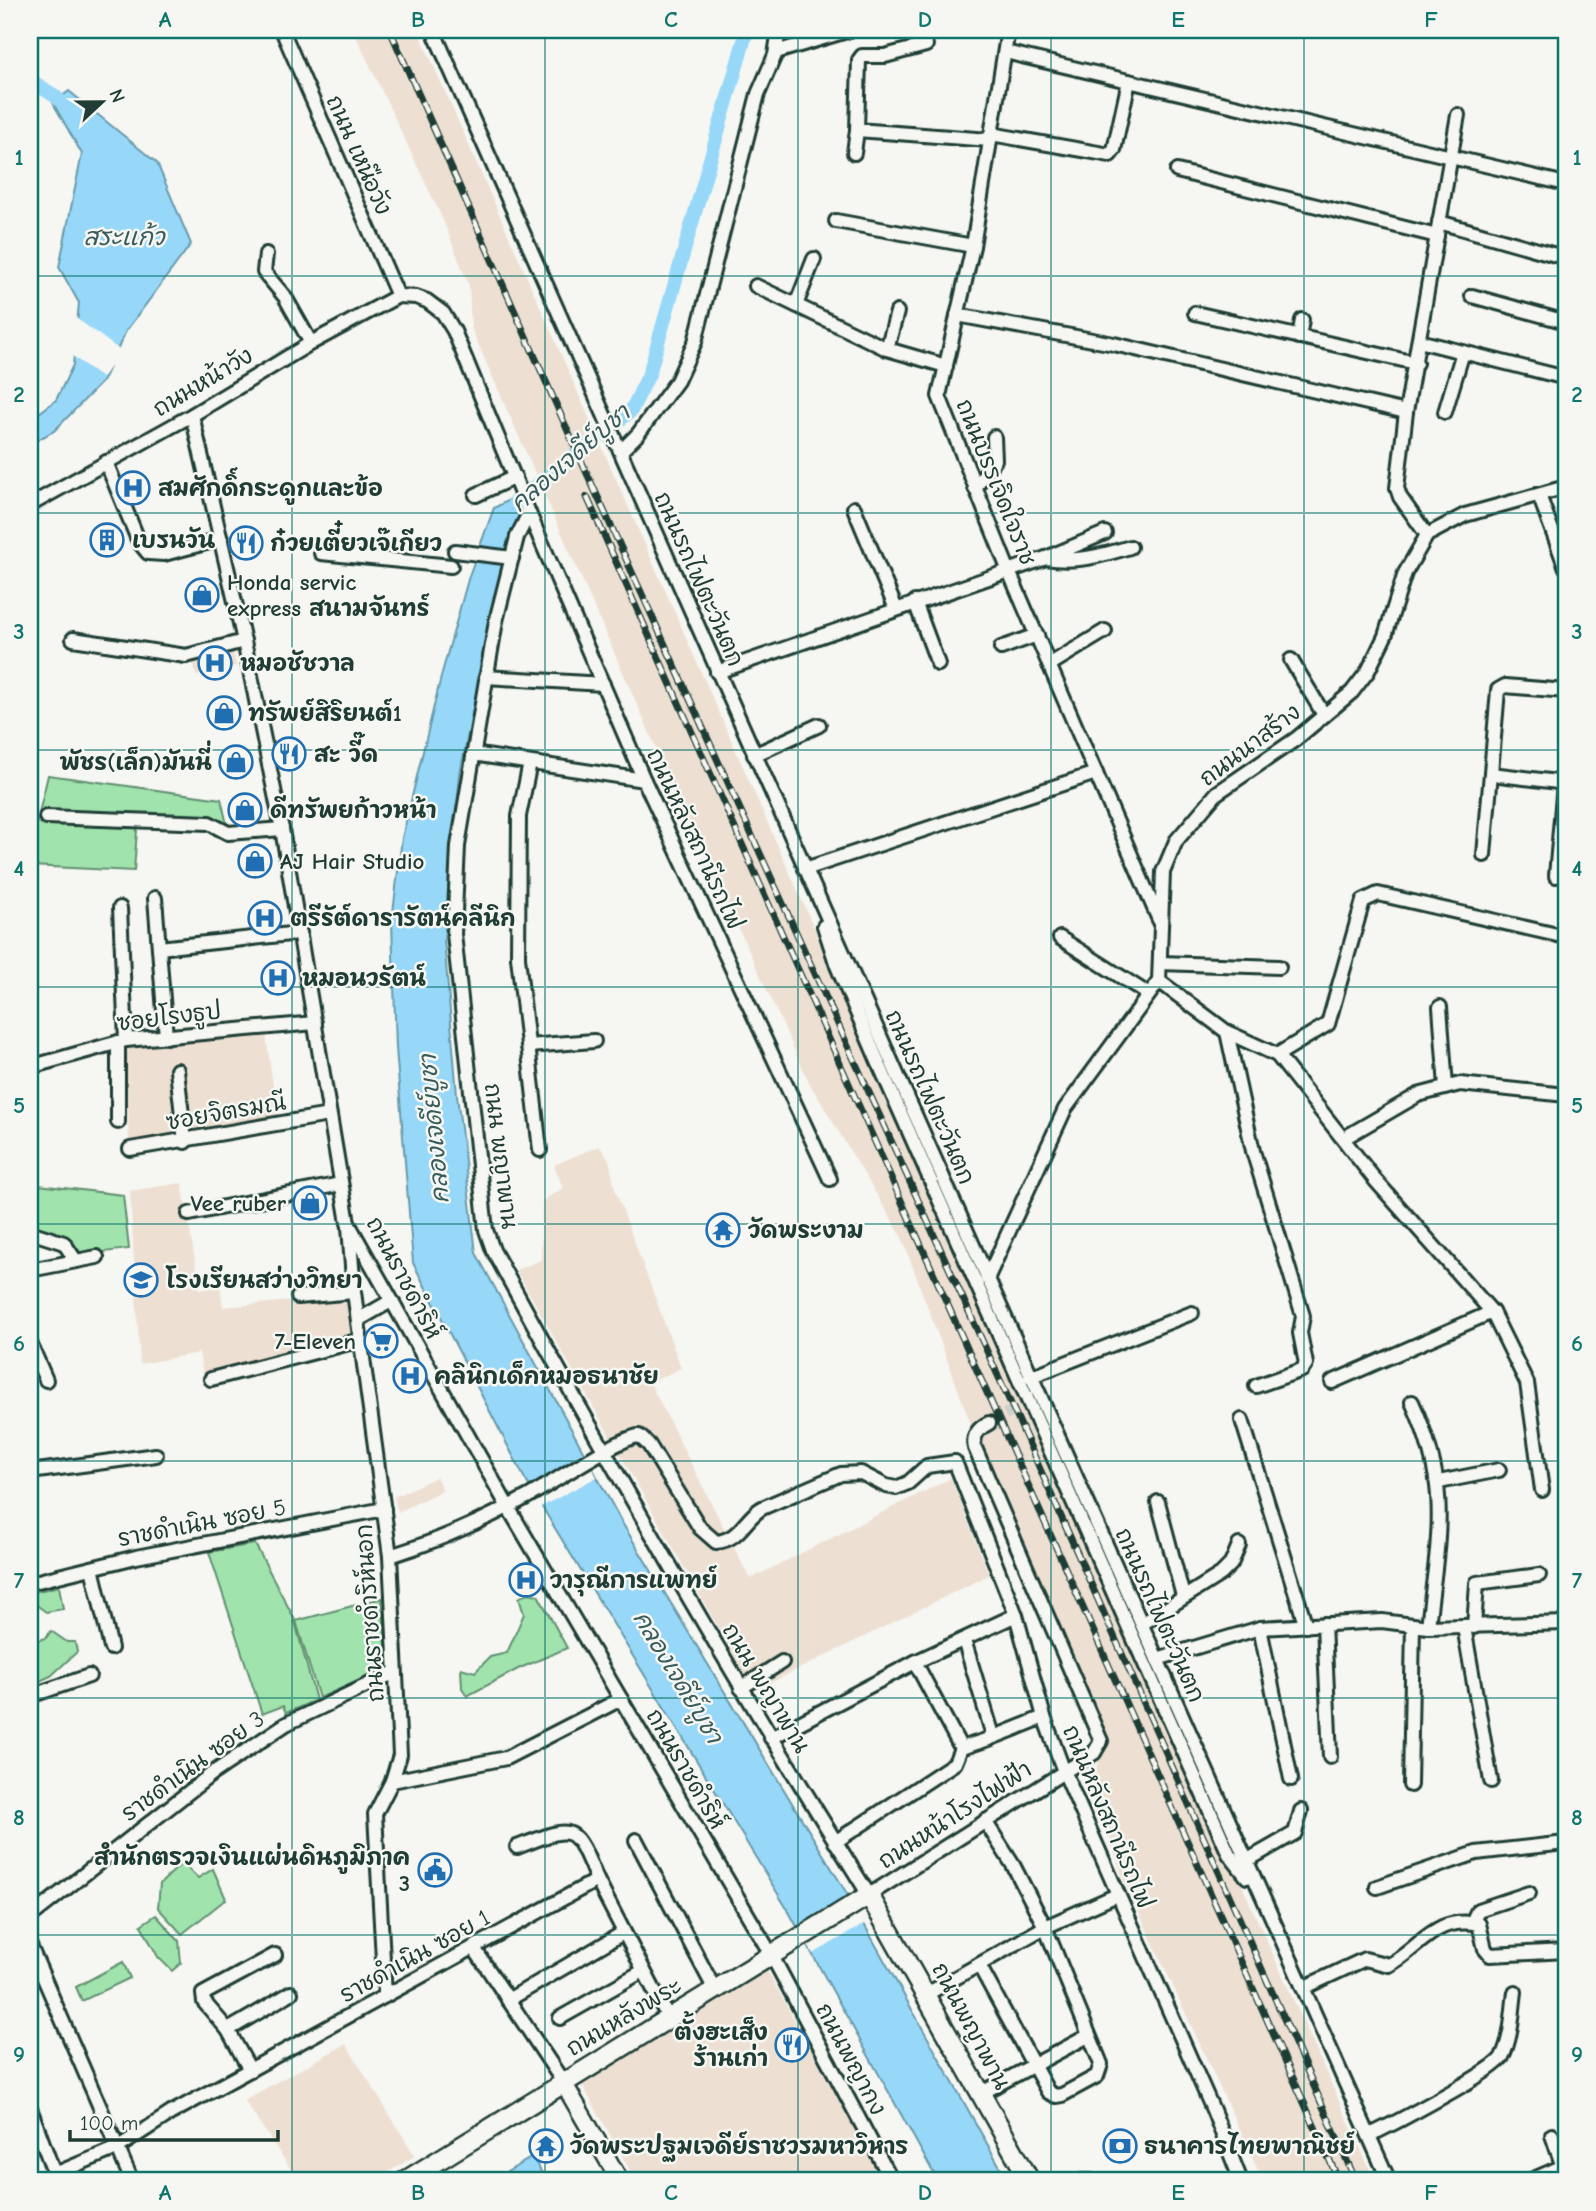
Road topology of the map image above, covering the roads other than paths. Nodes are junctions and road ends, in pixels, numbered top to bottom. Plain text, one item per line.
1 (282, 30) edge
2 (433, 30) edge
3 (779, 30) edge
4 (850, 30) edge
5 (1008, 30) edge
6 (926, 45) dead end
7 (776, 51) junction
8 (1005, 52) junction
9 (1129, 81) junction
10 (1458, 115) dead end
11 (857, 130) junction
12 (991, 137) junction
13 (854, 153) dead end
14 (1451, 158) junction
15 (1177, 171) dead end
16 (1566, 184) edge
17 (836, 221) dead end
18 (1438, 229) junction
19 (973, 246) junction
20 (265, 254) dead end
21 (1566, 258) edge
22 (814, 259) dead end
23 (756, 286) dead end
24 (398, 296) junction
25 (1472, 296) dead end
26 (796, 305) junction
27 (897, 312) dead end
28 (1195, 313) dead end
29 (957, 315) junction
30 (1302, 320) dead end
31 (1566, 322) edge
32 (1299, 337) junction
33 (1419, 341) junction
34 (311, 343) junction
35 (887, 349) junction
36 (1463, 352) junction
37 (1416, 363) junction
38 (946, 366) junction
39 (1566, 378) edge
40 (1406, 412) junction
41 (1445, 412) dead end
42 (192, 415) junction
43 (994, 437) dead end
44 (621, 451) junction
45 (106, 462) junction
46 (516, 480) junction
47 (1566, 487) edge
48 (975, 488) junction
49 (476, 495) dead end
50 (1539, 495) junction
51 (30, 505) edge
52 (854, 508) dead end
53 (528, 510) junction
54 (1105, 533) dead end
55 (1427, 535) junction
56 (221, 539) junction
57 (1130, 547) dead end
58 (459, 552) dead end
59 (321, 553) dead end
60 (507, 557) junction
61 (1046, 558) junction
62 (452, 566) dead end
63 (1566, 568) edge
64 (1008, 569) junction
65 (915, 602) junction
66 (896, 609) junction
67 (1105, 631) dead end
68 (1037, 635) junction
69 (73, 639) dead end
70 (244, 641) junction
71 (1001, 648) dead end
72 (1291, 660) dead end
73 (939, 664) dead end
74 (1049, 665) junction
75 (717, 672) junction
76 (486, 677) junction
77 (603, 684) junction
78 (1566, 691) edge
79 (1324, 715) junction
80 (819, 725) dead end
81 (473, 754) junction
82 (754, 755) junction
83 (530, 763) junction
84 (1096, 773) junction
85 (1491, 774) junction
86 (645, 780) junction
87 (1565, 783) edge
88 (46, 817) dead end
89 (282, 829) junction
90 (1484, 855) dead end
91 (805, 869) junction
92 (1556, 876) dead end
93 (815, 891) junction
94 (155, 898) dead end
95 (120, 908) dead end
96 (1162, 926) junction
97 (300, 933) junction
98 (1566, 937) edge
99 (1060, 938) dead end
100 (159, 948) junction
101 (1160, 963) junction
102 (1279, 967) dead end
103 (1159, 981) junction
104 (1148, 994) junction
105 (1440, 1007) dead end
106 (316, 1023) junction
107 (1227, 1032) junction
108 (166, 1037) junction
109 (122, 1041) junction
110 (594, 1041) dead end
111 (528, 1046) junction
112 (1277, 1055) junction
113 (30, 1068) edge
114 (177, 1070) dead end
115 (1446, 1087) junction
116 (1566, 1095) edge
117 (329, 1115) junction
118 (118, 1122) dead end
119 (1344, 1138) junction
120 (185, 1142) junction
121 (130, 1149) dead end
122 (540, 1150) dead end
123 (831, 1179) dead end
124 (341, 1184) junction
125 (189, 1214) dead end
126 (348, 1223) junction
127 (30, 1233) edge
128 (97, 1257) dead end
129 (76, 1261) junction
130 (30, 1270) edge
131 (988, 1279) junction
132 (354, 1292) junction
133 (298, 1297) dead end
134 (391, 1301) junction
135 (1192, 1312) dead end
136 (1492, 1312) junction
137 (358, 1320) junction
138 (361, 1340) junction
139 (30, 1343) edge
140 (1030, 1377) junction
141 (211, 1379) dead end
142 (46, 1380) dead end
143 (1332, 1382) dead end
144 (1256, 1386) dead end
145 (1412, 1402) dead end
146 (1242, 1420) dead end
147 (989, 1423) tunnel mouth
148 (604, 1454) junction
149 (156, 1455) dead end
150 (1499, 1470) dead end
151 (30, 1472) edge
152 (1439, 1482) junction
153 (1542, 1490) dead end
154 (1158, 1502) dead end
155 (508, 1507) junction
156 (384, 1509) junction
157 (1239, 1545) dead end
158 (390, 1556) junction
159 (92, 1568) junction
160 (1539, 1574) dead end
161 (30, 1583) edge
162 (1183, 1596) junction
163 (1016, 1615) junction
164 (1566, 1623) edge
165 (1142, 1624) junction
166 (1324, 1624) junction
167 (1413, 1625) junction
168 (1306, 1626) junction
169 (1428, 1627) junction
170 (1469, 1627) junction
171 (1260, 1628) junction
172 (964, 1640) junction
173 (111, 1648) dead end
174 (1157, 1659) junction
175 (782, 1662) dead end
176 (915, 1662) junction
177 (395, 1672) junction
178 (89, 1676) dead end
179 (741, 1688) junction
180 (30, 1696) edge
181 (621, 1699) junction
182 (1044, 1717) junction
183 (771, 1738) junction
184 (989, 1740) junction
185 (961, 1748) junction
186 (1330, 1757) dead end
187 (1063, 1769) junction
188 (1291, 1779) dead end
189 (392, 1781) junction
190 (1491, 1781) dead end
191 (1410, 1785) dead end
192 (1301, 1811) dead end
193 (985, 1821) junction
194 (636, 1840) dead end
195 (835, 1842) junction
196 (1566, 1843) edge
197 (517, 1847) dead end
198 (1246, 1861) junction
199 (597, 1880) junction
200 (1377, 1887) dead end
201 (1258, 1890) junction
202 (1529, 1893) dead end
203 (1117, 1895) junction
204 (863, 1898) junction
205 (30, 1917) edge
206 (1472, 1922) junction
207 (1045, 1927) junction
208 (623, 1933) junction
209 (30, 1946) edge
210 (474, 1948) junction
211 (1566, 1951) edge
212 (275, 1955) dead end
213 (772, 1956) junction
214 (979, 1965) junction
215 (643, 1971) junction
216 (1303, 1987) junction
217 (715, 1990) junction
218 (1515, 1992) dead end
219 (291, 1993) dead end
220 (927, 1994) junction
221 (385, 1996) junction
222 (508, 2000) junction
223 (560, 2018) dead end
224 (669, 2019) junction
225 (228, 2030) junction
226 (1088, 2036) junction
227 (1033, 2066) junction
228 (250, 2070) junction
229 (563, 2082) junction
230 (979, 2094) junction
231 (30, 2108) edge
232 (1370, 2135) junction
233 (1552, 2135) dead end
234 (117, 2148) junction
235 (1565, 2169) edge
236 (56, 2178) edge
237 (38, 2181) edge
238 (132, 2181) edge
239 (405, 2181) edge
240 (620, 2181) edge
241 (892, 2181) edge
242 (1030, 2181) edge
243 (1082, 2181) edge
244 (1091, 2181) edge
245 (1241, 2181) edge
246 (1389, 2181) edge
247 (1529, 2181) edge

1 - 24 street, ถนน เหนือวัง
2 - 44 street, ถนนรถไฟตะวันตก
3 - 7 street
4 - 7 street
5 - 8 street, ถนนบรรเจิดใจราช
6 - 11 street
7 - 44 street
8 - 9 street
8 - 12 street, ถนนบรรเจิดใจราช
9 - 12 street
9 - 14 street
10 - 14 street
11 - 12 street
11 - 13 street
12 - 19 street, ถนนบรรเจิดใจราช
14 - 16 street
14 - 18 street
15 - 18 street
17 - 19 street
18 - 21 street
18 - 33 street
19 - 29 street, ถนนบรรเจิดใจราช
20 - 34 street
22 - 26 street
23 - 26 street
24 - 34 street, ถนนหน้าวัง
24 - 46 street
25 - 31 street
26 - 35 street
27 - 35 street
28 - 32 street
29 - 38 street, ถนนบรรเจิดใจราช
29 - 40 street
30 - 32 street
32 - 37 street
33 - 36 street
33 - 37 street
34 - 42 street, ถนนหน้าวัง
35 - 38 street
36 - 39 street
36 - 41 street
37 - 40 street
38 - 48 street, ถนนบรรเจิดใจราช
40 - 55 street
42 - 45 street, ถนนหน้าวัง
42 - 56 street, ถนนราชดำริห์
43 - 48 street
44 - 75 street, ถนนรถไฟตะวันตก
45 - 51 street, ถนนหน้าวัง
45 - 56 street
46 - 49 street
46 - 53 street
47 - 50 street
48 - 64 street, ถนนบรรเจิดใจราช
50 - 55 street
50 - 63 street
52 - 66 street
53 - 60 street, ถนน พญาพาน
53 - 77 street, ถนนหลังสถานีรถไฟ
54 - 61 street
55 - 79 street, ถนนนาสร้าง
56 - 70 street, ถนนราชดำริห์
57 - 61 street
58 - 60 street
59 - 62 street
60 - 76 street, ถนน พญาพาน
61 - 64 street
64 - 65 street
64 - 68 street, ถนนบรรเจิดใจราช
65 - 66 street
65 - 73 street
66 - 75 street
67 - 74 street
68 - 71 street
68 - 74 street, ถนนบรรเจิดใจราช
69 - 70 street
70 - 89 street, ถนนราชดำริห์
72 - 79 street
74 - 84 street, ถนนบรรเจิดใจราช
75 - 82 street, ถนนรถไฟตะวันตก
76 - 77 street
76 - 81 street, ถนน พญาพาน
77 - 86 street, ถนนหลังสถานีรถไฟ
78 - 85 street
79 - 96 street, ถนนนาสร้าง
80 - 82 street
81 - 83 street
81 - 148 street, ถนน พญาพาน
82 - 91 street, ถนนรถไฟตะวันตก
83 - 86 street
83 - 111 street
84 - 91 street
84 - 96 street, ถนนบรรเจิดใจราช
85 - 87 street
85 - 90 street
86 - 123 street, ถนนหลังสถานีรถไฟ
87 - 92 street
88 - 89 street
89 - 97 street, ถนนราชดำริห์
91 - 93 street, ถนนรถไฟตะวันตก
93 - 131 street, ถนนรถไฟตะวันตก
93 - 201 street
94 - 100 street
95 - 109 street
96 - 101 street, ถนนนาสร้าง
97 - 100 street
97 - 106 street, ถนนราชดำริห์
98 - 112 street
99 - 104 street
100 - 108 street
101 - 102 street
101 - 103 street, ถนนนาสร้าง
103 - 104 street
103 - 107 street
104 - 131 street
105 - 115 street
106 - 108 street, ซอยโรงธูป
106 - 117 street, ถนนราชดำริห์
107 - 112 street
107 - 144 street
108 - 109 street, ซอยโรงธูป
109 - 113 street, ซอยโรงธูป
109 - 118 street
110 - 111 street
111 - 122 street
112 - 119 street
114 - 120 street
115 - 116 street
115 - 119 street
117 - 120 street, ซอยจิตรมณี
117 - 124 street, ถนนราชดำริห์
119 - 136 street
120 - 121 street, ซอยจิตรมณี
124 - 125 street
124 - 126 street, ถนนราชดำริห์
126 - 132 street, ถนนราชดำริห์นอก
126 - 134 street, ถนนราชดำริห์
127 - 129 street
128 - 129 street
129 - 130 street
131 - 140 street, ถนนรถไฟตะวันตก
132 - 133 street
132 - 137 street, ถนนราชดำริห์นอก
134 - 137 street
134 - 155 street, ถนนราชดำริห์
135 - 140 street
136 - 143 street
136 - 153 street
137 - 138 street, ถนนราชดำริห์นอก
138 - 141 street
138 - 156 street, ถนนราชดำริห์นอก
139 - 142 street
140 - 165 street, ถนนรถไฟตะวันตก
145 - 152 street
146 - 168 street
147 - 187 street, ถนนหน้าโรงไฟฟ้า
148 - 155 street
148 - 163 street, ถนนหลังสถานีรถไฟ
148 - 179 street, ถนน พญาพาน
149 - 151 street
150 - 152 street
152 - 169 street
154 - 162 street
155 - 158 street
155 - 181 street, ถนนราชดำริห์
156 - 158 street, ถนนราชดำริห์นอก
156 - 159 street, ราชดำเนิน ซอย 5
157 - 162 street
158 - 177 street, ถนนราชดำริห์นอก
159 - 161 street, ราชดำเนิน ซอย 5
159 - 173 street
160 - 170 street
162 - 165 street
163 - 172 street
163 - 182 street, ถนนหลังสถานีรถไฟ
164 - 170 street
165 - 174 street, ถนนรถไฟตะวันตก
166 - 167 street
166 - 168 street
166 - 186 street
167 - 169 street
167 - 191 street
168 - 171 street
169 - 170 street
170 - 190 street
171 - 174 street
171 - 188 street
172 - 176 street
172 - 184 street
174 - 198 street, ถนนรถไฟตะวันตก
175 - 179 street
176 - 183 street
176 - 185 street
177 - 189 street, ถนนราชดำริห์นอก
177 - 205 street, ราชดำเนิน ซอย 3
178 - 180 street
179 - 183 street, ถนน พญาพาน
181 - 189 street
181 - 213 street, ถนนราชดำริห์
182 - 184 street
182 - 187 street, ถนนหลังสถานีรถไฟ
183 - 195 street, ถนน พญาพาน
184 - 185 street
185 - 195 street
187 - 193 street, ถนนหน้าโรงไฟฟ้า
187 - 203 street, ถนนหลังสถานีรถไฟ
189 - 221 street, ถนนราชดำริห์นอก
192 - 198 street
193 - 204 street, ถนนหน้าโรงไฟฟ้า
193 - 207 street
194 - 217 street
195 - 204 street, ถนน พญาพาน
196 - 200 street
197 - 199 street
198 - 201 street, ถนนรถไฟตะวันตก
199 - 208 street
199 - 210 street, ราชดำเนิน ซอย 1
201 - 216 street, ถนนรถไฟตะวันตก
202 - 206 street
203 - 207 street
203 - 245 street, ถนนหลังสถานีรถไฟ
204 - 213 main road, ถนนหลังพระ
204 - 220 main road, ถนนพญาพาน
206 - 211 street
206 - 216 street
207 - 214 street
207 - 226 street
208 - 215 street
208 - 222 street
209 - 234 street
210 - 221 street, ราชดำเนิน ซอย 1
210 - 222 street
212 - 225 street
213 - 217 main road, ถนนหลังพระ
213 - 241 street, ถนนพญากง
214 - 220 street
214 - 227 street
215 - 223 street
215 - 224 street
216 - 232 street, ถนนรถไฟตะวันตก
217 - 224 main road, ถนนหลังพระ
218 - 232 street
219 - 225 street
220 - 230 main road, ถนนพญาพาน
221 - 228 street, ราชดำเนิน ซอย 1
222 - 229 street
224 - 229 main road, ถนนหลังพระ
225 - 228 street
226 - 227 street
226 - 227 street
227 - 230 street
228 - 234 street, ราชดำเนิน ซอย 1
229 - 239 main road, ถนนหลังพระ
229 - 240 street
230 - 242 main road, ถนนพญาพาน
231 - 236 street
232 - 246 street, ถนนรถไฟตะวันตก
233 - 235 street
234 - 236 street, ราชดำเนิน ซอย 1
234 - 238 street
235 - 247 street
236 - 237 street, ราชดำเนิน ซอย 1
243 - 244 street

